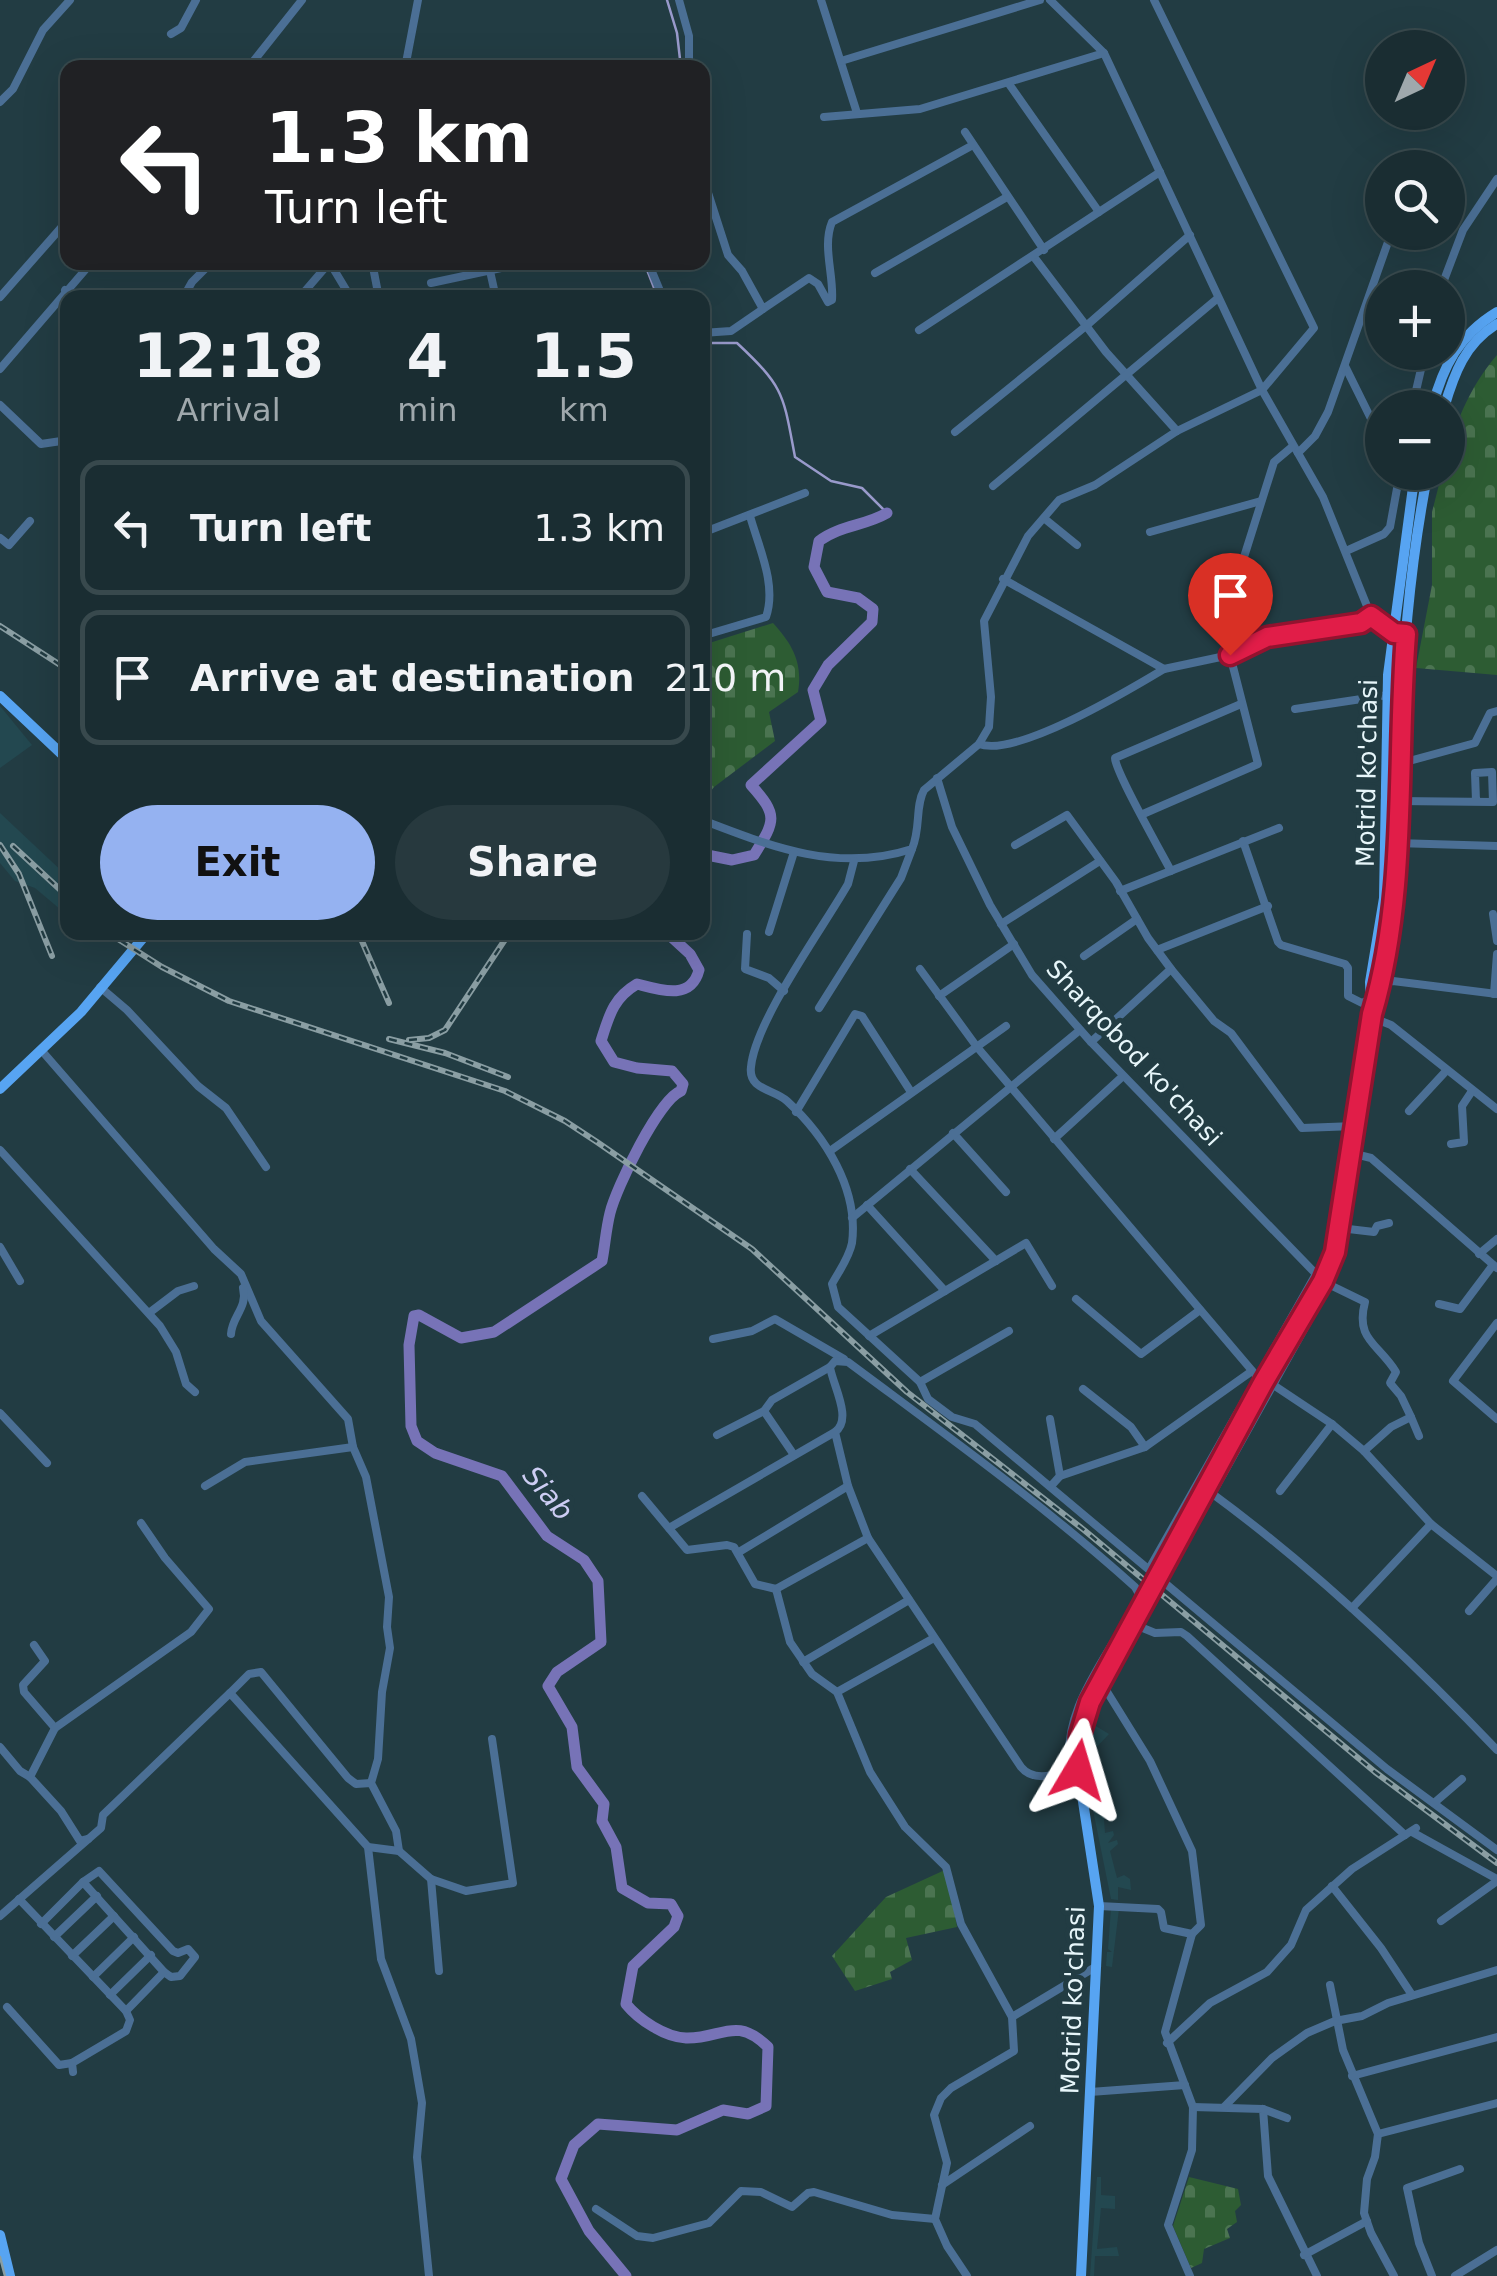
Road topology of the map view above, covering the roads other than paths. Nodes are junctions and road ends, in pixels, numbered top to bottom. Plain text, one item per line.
1 (70, 0) edge
2 (196, 0) edge
3 (302, 0) edge
4 (418, 0) edge
5 (679, 0) edge
6 (823, 0) edge
7 (1040, 0) edge
8 (1050, 0) edge
9 (1154, 0) edge
10 (171, 34) dead end
11 (1104, 52) junction
12 (254, 60) edge
13 (407, 60) edge
14 (689, 60) edge
15 (841, 61) junction
16 (1009, 84) junction
17 (0, 102) edge
18 (857, 113) junction
19 (824, 118) dead end
20 (965, 132) dead end
21 (973, 145) junction
22 (1160, 172) junction
23 (1497, 179) edge
24 (1007, 197) junction
25 (710, 199) edge
26 (1099, 212) junction
27 (60, 229) edge
28 (1190, 235) junction
29 (1044, 250) junction
30 (1385, 250) edge
31 (1034, 257) junction
32 (85, 270) edge
33 (204, 270) edge
34 (324, 270) edge
35 (477, 270) edge
36 (1448, 270) edge
37 (875, 274) dead end
38 (431, 283) dead end
39 (66, 290) edge
40 (188, 290) edge
41 (306, 290) edge
42 (0, 297) edge
43 (60, 297) edge
44 (1218, 298) junction
45 (764, 309) junction
46 (1497, 312) edge
47 (1497, 324) edge
48 (1086, 326) junction
49 (919, 330) dead end
50 (710, 332) edge
51 (1344, 366) junction
52 (0, 369) edge
53 (1127, 374) junction
54 (1262, 390) junction
55 (1437, 390) edge
56 (1451, 390) edge
57 (0, 405) edge
58 (1365, 407) edge
59 (10, 416) junction
60 (0, 423) edge
61 (1177, 431) junction
62 (955, 432) dead end
63 (60, 441) edge
64 (1295, 450) junction
65 (994, 486) dead end
66 (1396, 490) edge
67 (1413, 490) edge
68 (1425, 490) edge
69 (805, 493) dead end
70 (1261, 501) junction
71 (750, 516) junction
72 (1044, 518) junction
73 (30, 521) dead end
74 (710, 530) edge
75 (1150, 532) dead end
76 (0, 538) edge
77 (1078, 545) dead end
78 (1346, 551) junction
79 (1003, 580) junction
80 (1215, 584) dead end
81 (1371, 616) junction
82 (710, 634) edge
83 (1400, 634) junction
84 (1230, 655) junction
85 (1164, 669) junction
86 (0, 696) edge
87 (1388, 696) junction
88 (1241, 704) junction
89 (1295, 709) dead end
90 (1497, 711) edge
91 (979, 744) junction
92 (60, 752) edge
93 (1398, 764) junction
94 (937, 778) junction
95 (1476, 800) dead end
96 (1398, 801) junction
97 (1143, 814) junction
98 (710, 823) edge
99 (1279, 828) dead end
100 (1243, 841) junction
101 (1396, 843) junction
102 (1015, 845) dead end
103 (1497, 846) edge
104 (912, 850) junction
105 (790, 851) junction
106 (854, 861) junction
107 (1100, 861) junction
108 (1170, 872) junction
109 (1120, 891) junction
110 (1268, 906) junction
111 (1493, 914) dead end
112 (1137, 919) junction
113 (1002, 924) junction
114 (769, 932) dead end
115 (747, 934) dead end
116 (141, 940) edge
117 (1497, 942) edge
118 (1014, 944) junction
119 (1157, 950) junction
120 (1497, 954) edge
121 (1084, 956) dead end
122 (920, 969) dead end
123 (1171, 969) junction
124 (1381, 982) junction
125 (100, 987) junction
126 (784, 991) junction
127 (1496, 994) edge
128 (939, 996) junction
129 (1371, 999) junction
130 (819, 1008) dead end
131 (1372, 1016) junction
132 (1006, 1026) dead end
133 (1080, 1030) junction
134 (1091, 1042) junction
135 (977, 1047) junction
136 (42, 1051) junction
137 (1446, 1071) junction
138 (1124, 1076) junction
139 (1012, 1089) junction
140 (0, 1090) edge
141 (1472, 1091) junction
142 (911, 1092) junction
143 (1497, 1109) edge
144 (1410, 1110) dead end
145 (796, 1112) junction
146 (1355, 1126) junction
147 (952, 1134) junction
148 (1054, 1139) junction
149 (1450, 1144) dead end
150 (0, 1150) edge
151 (830, 1151) junction
152 (1351, 1153) junction
153 (266, 1167) dead end
154 (910, 1169) junction
155 (1006, 1192) dead end
156 (867, 1205) junction
157 (852, 1218) junction
158 (1389, 1223) dead end
159 (1340, 1228) junction
160 (1497, 1238) edge
161 (0, 1246) edge
162 (214, 1249) junction
163 (1479, 1254) junction
164 (996, 1261) junction
165 (1495, 1267) edge
166 (1324, 1278) junction
167 (20, 1281) dead end
168 (194, 1286) dead end
169 (1052, 1286) dead end
170 (946, 1291) junction
171 (1076, 1300) dead end
172 (1438, 1304) dead end
173 (1200, 1310) junction
174 (149, 1313) junction
175 (1497, 1323) edge
176 (1010, 1331) dead end
177 (231, 1334) dead end
178 (869, 1336) junction
179 (713, 1339) dead end
180 (848, 1362) junction
181 (830, 1367) junction
182 (1262, 1379) junction
183 (920, 1382) junction
184 (1083, 1388) dead end
185 (195, 1392) dead end
186 (1250, 1392) junction
187 (1263, 1402) junction
188 (764, 1410) junction
189 (0, 1413) edge
190 (1411, 1417) junction
191 (1050, 1419) dead end
192 (1497, 1419) edge
193 (1332, 1424) junction
194 (835, 1432) junction
195 (717, 1435) dead end
196 (1419, 1436) dead end
197 (353, 1447) junction
198 (1145, 1447) junction
199 (1364, 1451) junction
200 (794, 1455) junction
201 (47, 1463) dead end
202 (1060, 1476) junction
203 (205, 1486) dead end
204 (848, 1486) junction
205 (1051, 1486) junction
206 (1208, 1491) junction
207 (1280, 1491) dead end
208 (642, 1496) dead end
209 (141, 1523) dead end
210 (1431, 1524) junction
211 (669, 1528) junction
212 (868, 1538) junction
213 (739, 1552) junction
214 (1149, 1569) junction
215 (1497, 1578) edge
216 (1163, 1582) junction
217 (776, 1589) junction
218 (909, 1600) junction
219 (1352, 1608) junction
220 (1469, 1611) dead end
221 (1133, 1624) junction
222 (934, 1638) junction
223 (34, 1645) dead end
224 (803, 1662) junction
225 (1101, 1682) junction
226 (837, 1692) junction
227 (230, 1693) junction
228 (55, 1728) junction
229 (492, 1738) dead end
230 (0, 1748) edge
231 (1497, 1750) edge
232 (1074, 1770) junction
233 (30, 1777) junction
234 (1462, 1779) dead end
235 (371, 1783) junction
236 (1434, 1803) junction
237 (1411, 1832) junction
238 (88, 1839) junction
239 (368, 1847) junction
240 (399, 1850) junction
241 (1497, 1850) edge
242 (431, 1879) junction
243 (1497, 1880) edge
244 (83, 1882) junction
245 (1332, 1886) junction
246 (97, 1896) junction
247 (19, 1898) junction
248 (1099, 1906) junction
249 (0, 1916) edge
250 (114, 1916) junction
251 (1440, 1920) dead end
252 (41, 1924) junction
253 (1192, 1934) junction
254 (54, 1937) junction
255 (134, 1937) junction
256 (72, 1956) junction
257 (151, 1956) junction
258 (1097, 1966) junction
259 (1497, 1970) edge
260 (164, 1972) junction
261 (438, 1972) dead end
262 (93, 1977) junction
263 (1330, 1984) dead end
264 (110, 1995) junction
265 (1412, 1995) junction
266 (7, 2007) dead end
267 (126, 2011) junction
268 (1012, 2017) junction
269 (1339, 2022) junction
270 (1497, 2037) edge
271 (1167, 2044) junction
272 (1352, 2076) junction
273 (1185, 2085) junction
274 (1090, 2092) junction
275 (1497, 2103) edge
276 (1192, 2107) junction
277 (1224, 2107) junction
278 (1263, 2109) junction
279 (1287, 2118) dead end
280 (1030, 2126) dead end
281 (1378, 2134) junction
282 (1460, 2169) dead end
283 (942, 2185) junction
284 (596, 2209) dead end
285 (935, 2220) junction
286 (1367, 2221) junction
287 (0, 2235) edge
288 (1497, 2250) edge
289 (1304, 2254) junction
290 (10, 2276) edge
291 (429, 2276) edge
292 (967, 2276) edge
293 (1081, 2276) edge
294 (1190, 2276) edge
295 (1316, 2276) edge
296 (1394, 2276) edge
297 (1432, 2276) edge
298 (1455, 2276) edge

1 - 17 street
2 - 10 street
3 - 12 street
4 - 13 street
5 - 14 street
6 - 15 street
7 - 15 street
8 - 11 street
9 - 54 street
11 - 16 street
11 - 22 street
15 - 18 street
16 - 18 street
16 - 26 street
18 - 19 street
20 - 21 street
21 - 24 street
21 - 45 street
22 - 26 street
22 - 28 street
23 - 36 street
24 - 29 street
24 - 37 street
25 - 45 street
26 - 29 street
27 - 42 street
28 - 44 street
28 - 48 street
29 - 31 street
30 - 51 street
31 - 48 street
31 - 49 street
32 - 39 street
33 - 40 street
34 - 41 street
35 - 38 street
43 - 52 street
44 - 53 street
44 - 54 street
45 - 50 street
46 - 55 main road
47 - 56 main road
48 - 53 street
48 - 62 street
51 - 58 street
51 - 64 street
53 - 61 street
53 - 65 street
54 - 61 street
54 - 64 street
57 - 59 street
59 - 60 street
59 - 63 street
61 - 72 street
64 - 70 street
64 - 78 street
66 - 78 street
67 - 83 main road, Motrid ko'chasi
68 - 83 main road, Motrid ko'chasi
69 - 71 street
70 - 75 street
70 - 80 street
71 - 74 street
71 - 82 street
72 - 77 street
72 - 79 street
73 - 76 street
78 - 81 street
79 - 85 street
79 - 91 street
81 - 83 street
81 - 84 street
83 - 87 main road, Motrid ko'chasi
83 - 93 main road, Motrid ko'chasi
84 - 85 street
84 - 88 street
85 - 91 street
86 - 92 main road
87 - 89 street
87 - 129 main road, Motrid ko'chasi
88 - 97 street
88 - 97 street
90 - 93 street
91 - 94 street
93 - 96 main road, Motrid ko'chasi
94 - 104 street
94 - 113 street, Sharqobod ko'chasi
95 - 96 street
96 - 101 main road, Motrid ko'chasi
97 - 108 street
98 - 105 street
99 - 100 street
100 - 108 street
100 - 110 street
101 - 103 street
101 - 124 main road, Motrid ko'chasi
102 - 107 street
104 - 106 street
104 - 130 street
105 - 106 street
105 - 114 street
106 - 126 street
107 - 109 street
107 - 113 street
108 - 109 street
109 - 112 street
110 - 119 street
110 - 129 street
111 - 117 street
112 - 119 street
112 - 121 street
113 - 118 street, Sharqobod ko'chasi
115 - 126 street
116 - 125 main road
118 - 128 street
118 - 133 street, Sharqobod ko'chasi
119 - 123 street
120 - 127 street
122 - 128 street
123 - 134 street
123 - 146 street
124 - 127 street
124 - 131 main road, Motrid ko'chasi
125 - 136 main road
125 - 153 street
126 - 145 street
128 - 135 street
129 - 131 main road, Motrid ko'chasi
131 - 137 street
131 - 146 main road, Motrid ko'chasi
132 - 135 street
133 - 134 street, Sharqobod ko'chasi
133 - 139 street
134 - 138 street, Sharqobod ko'chasi
135 - 139 street
135 - 142 street
136 - 140 main road
136 - 162 street
137 - 141 street
137 - 144 street
138 - 148 street
138 - 166 street, Sharqobod ko'chasi
139 - 147 street
139 - 148 street
141 - 143 street
141 - 149 street
142 - 145 street
142 - 151 street
145 - 151 street
146 - 152 main road, Motrid ko'chasi
147 - 154 street
147 - 155 street
148 - 173 street
150 - 174 street
151 - 157 street
152 - 159 main road, Motrid ko'chasi
152 - 163 street
154 - 156 street
154 - 164 street
156 - 157 street
156 - 170 street
157 - 178 street
158 - 159 street
159 - 166 main road, Motrid ko'chasi
160 - 163 street
161 - 167 street
162 - 177 street
162 - 197 street
163 - 165 street
164 - 169 street
164 - 170 street
165 - 172 street
166 - 182 main road, Motrid ko'chasi
166 - 190 street, Sharqobod ko'chasi
168 - 174 street
170 - 178 street
171 - 173 street
173 - 182 street
174 - 185 street
175 - 192 street
176 - 183 street
178 - 183 street
179 - 180 street
180 - 181 street
180 - 232 street
181 - 188 street
181 - 194 street
182 - 186 street
182 - 187 street
182 - 193 street
182 - 198 street
182 - 206 main road, Motrid ko'chasi
183 - 205 street
184 - 198 street
186 - 187 street
186 - 214 street
187 - 206 street
188 - 195 street
188 - 200 street
189 - 201 street
190 - 196 street
190 - 199 street
191 - 202 street
193 - 199 street
193 - 207 street
194 - 200 street
194 - 204 street
197 - 203 street
197 - 235 street
198 - 202 street
199 - 210 street
200 - 211 street
202 - 205 street
204 - 212 street
204 - 213 street
205 - 214 street
206 - 216 street
206 - 219 street
206 - 221 main road, Motrid ko'chasi
208 - 211 street
209 - 228 street
210 - 215 street
210 - 219 street
211 - 213 street
212 - 217 street
212 - 218 street
213 - 217 street
214 - 216 street
215 - 220 street
216 - 236 street
217 - 224 street
218 - 222 street
218 - 224 street
219 - 231 street
221 - 225 main road, Motrid ko'chasi
221 - 237 street
222 - 226 street
222 - 232 street
223 - 228 street
224 - 226 street
225 - 232 main road, Motrid ko'chasi
225 - 253 street
226 - 268 street
227 - 235 street
227 - 238 street
227 - 239 street
228 - 233 street
229 - 242 street
230 - 233 street
232 - 248 main road, Motrid ko'chasi
233 - 238 street
234 - 236 street
235 - 240 street
236 - 241 street
237 - 243 street
237 - 245 street
238 - 247 street
239 - 240 street
239 - 291 street
240 - 242 street
242 - 261 street
243 - 251 street
244 - 246 street
244 - 252 street
244 - 260 street
245 - 265 street
245 - 271 street
246 - 250 street
246 - 254 street
247 - 249 street
247 - 252 street
248 - 253 street
248 - 258 main road, Motrid ko'chasi
250 - 255 street
250 - 256 street
252 - 254 street
253 - 271 street
254 - 256 street
255 - 257 street
255 - 262 street
256 - 262 street
257 - 260 street
257 - 264 street
258 - 268 street
258 - 274 main road, Motrid ko'chasi
259 - 265 street
260 - 267 street
262 - 264 street
263 - 269 street
264 - 267 street
265 - 269 street
266 - 267 street
268 - 283 street
269 - 272 street
269 - 277 street
270 - 272 street
271 - 273 street
272 - 281 street
273 - 274 street
273 - 276 street
274 - 293 main road, Motrid ko'chasi
275 - 281 street
276 - 277 street
276 - 294 street
277 - 278 street
278 - 279 street
278 - 289 street
280 - 283 street
281 - 286 street
282 - 297 street
283 - 285 street
284 - 285 street
285 - 292 street
286 - 289 street
286 - 296 street
287 - 290 main road
288 - 298 street
289 - 295 street

